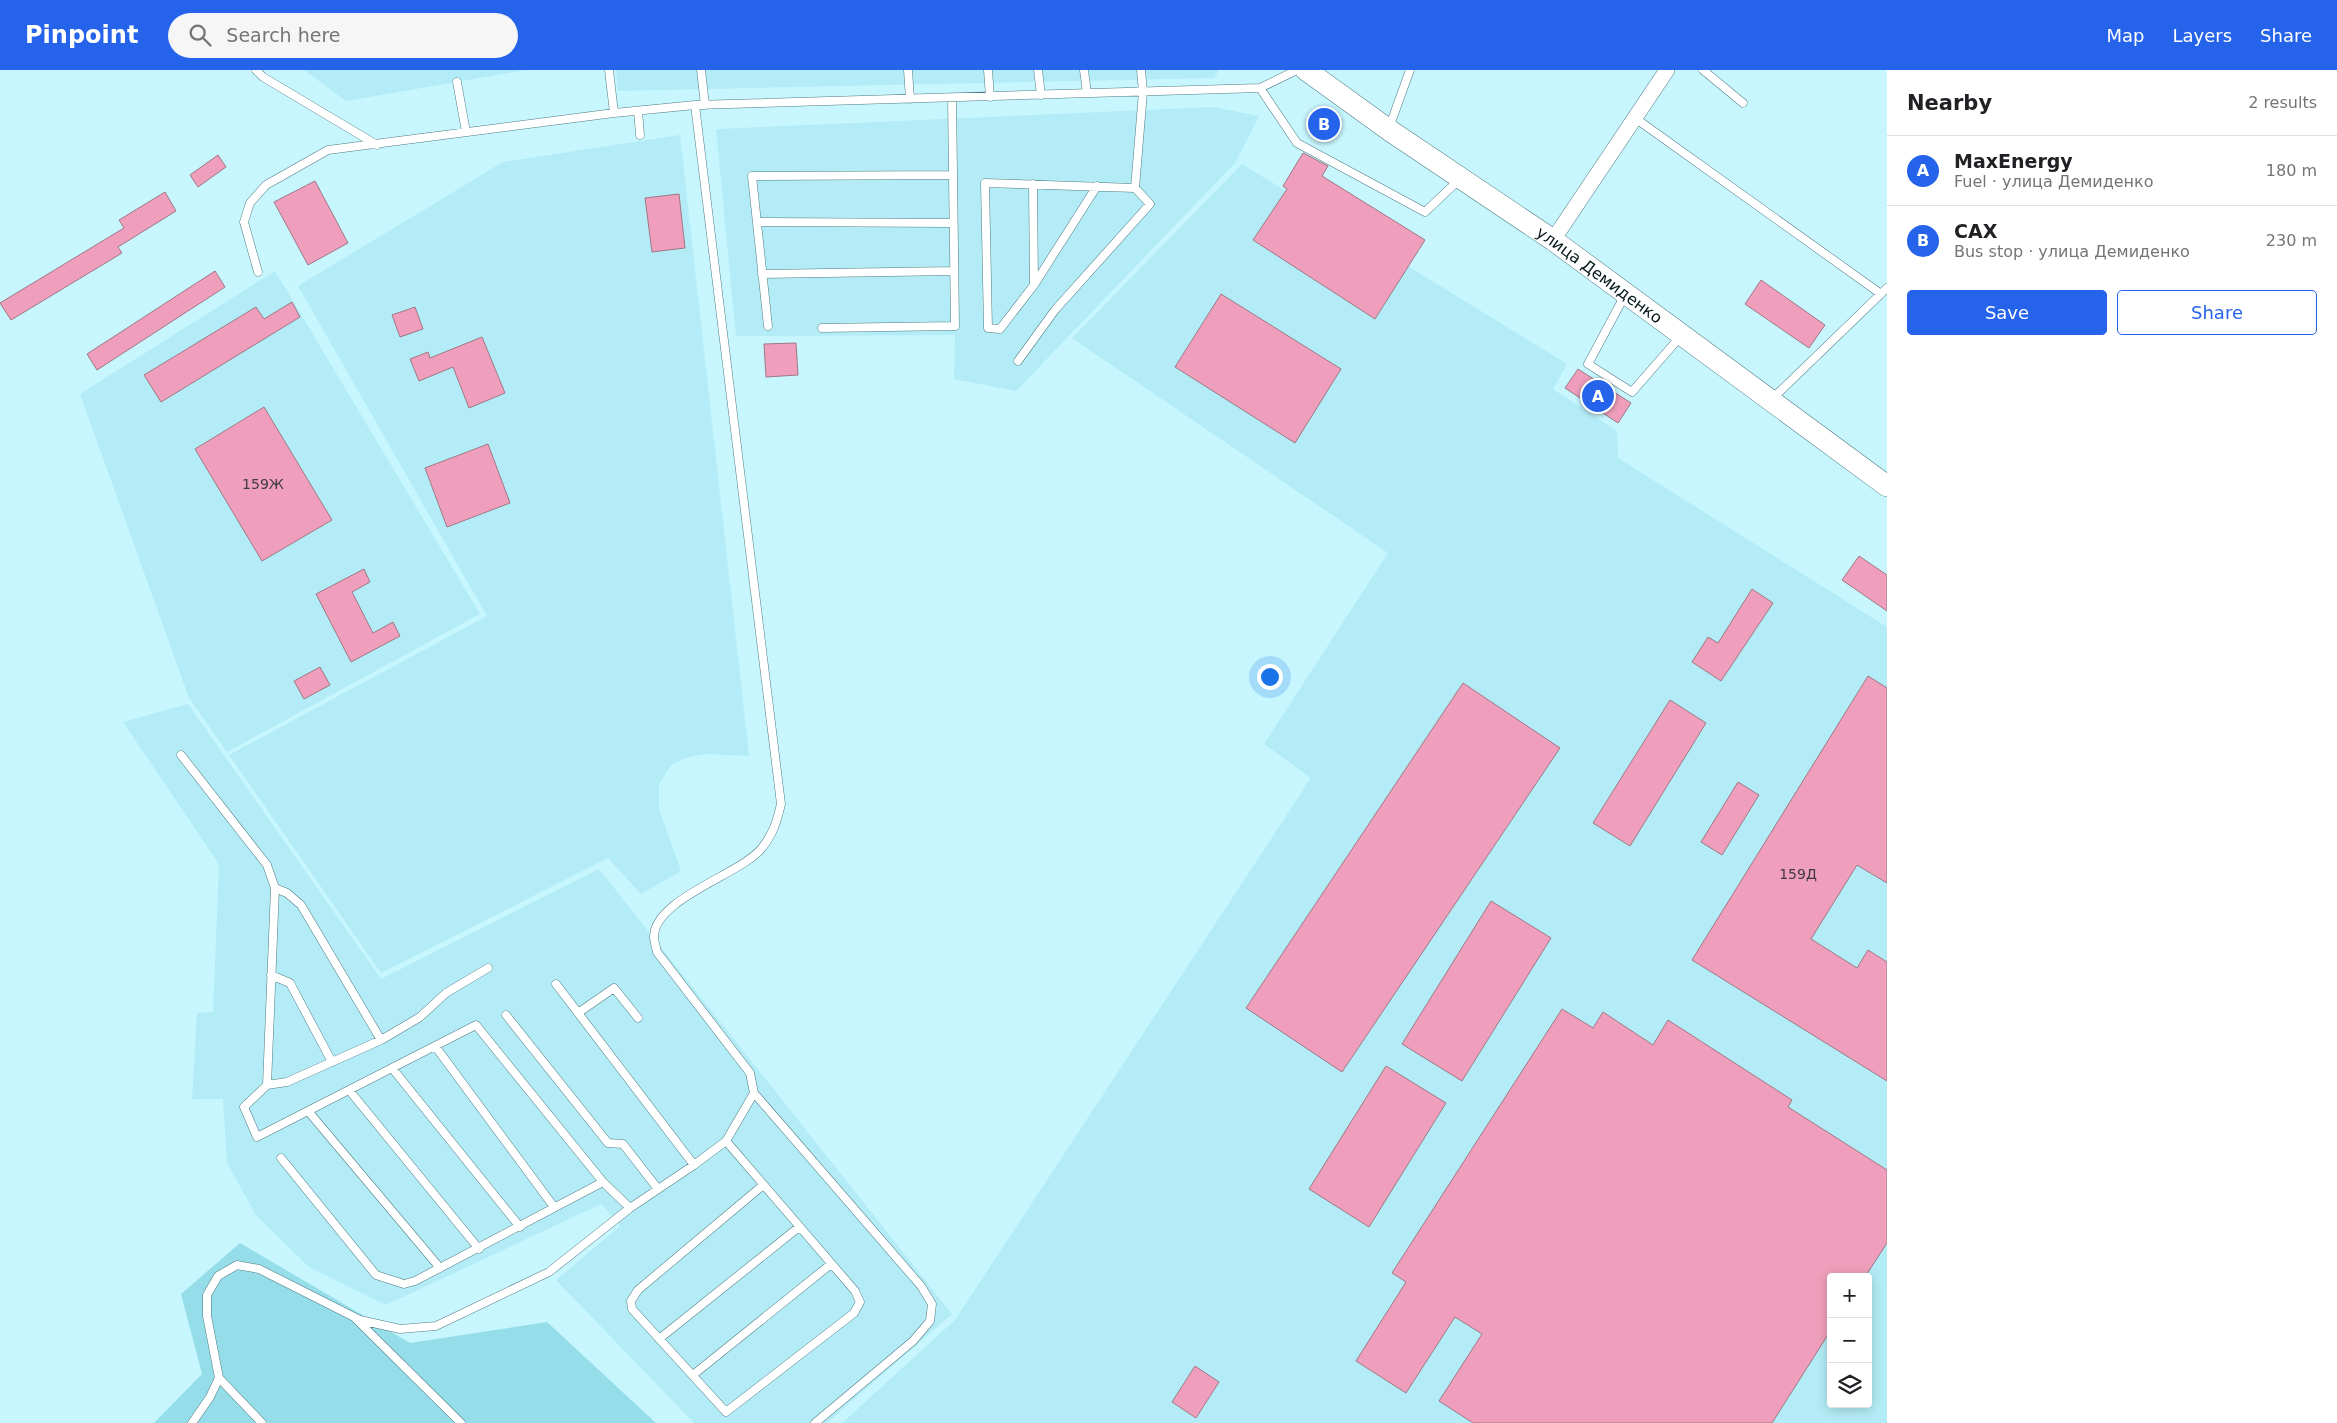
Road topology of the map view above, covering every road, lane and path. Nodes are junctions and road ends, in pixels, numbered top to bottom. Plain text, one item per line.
1 (256, 70) edge
2 (609, 70) edge
3 (701, 70) edge
4 (908, 70) edge
5 (988, 70) edge
6 (1038, 70) edge
7 (1084, 70) edge
8 (1141, 70) edge
9 (1297, 70) edge
10 (1306, 70) edge
11 (1410, 70) edge
12 (1667, 70) edge
13 (1703, 70) edge
14 (457, 82) dead end
15 (1260, 88) junction
16 (1143, 92) junction
17 (1087, 93) junction
18 (1041, 95) junction
19 (990, 97) junction
20 (952, 98) junction
21 (910, 99) junction
22 (1743, 103) dead end
23 (695, 105) junction
24 (705, 105) junction
25 (638, 111) junction
26 (614, 113) junction
27 (1635, 118) junction
28 (1389, 130) junction
29 (466, 132) junction
30 (640, 135) dead end
31 (376, 145) junction
32 (953, 176) junction
33 (1461, 178) junction
34 (1032, 184) junction
35 (1097, 186) junction
36 (1135, 188) junction
37 (757, 222) junction
38 (954, 223) junction
39 (1553, 240) junction
40 (954, 271) junction
41 (258, 272) dead end
42 (762, 274) junction
43 (1034, 285) junction
44 (1884, 291) edge
45 (1626, 293) junction
46 (768, 326) dead end
47 (822, 328) dead end
48 (1682, 335) junction
49 (1018, 361) dead end
50 (1771, 401) junction
51 (1887, 486) edge
52 (181, 755) dead end
53 (275, 888) junction
54 (488, 968) dead end
55 (271, 975) junction
56 (556, 984) dead end
57 (578, 1013) junction
58 (506, 1015) dead end
59 (638, 1018) dead end
60 (381, 1040) junction
61 (435, 1046) junction
62 (332, 1062) junction
63 (392, 1068) junction
64 (267, 1085) junction
65 (349, 1090) junction
66 (754, 1093) junction
67 (308, 1111) junction
68 (726, 1141) junction
69 (281, 1158) dead end
70 (694, 1165) junction
71 (603, 1182) junction
72 (762, 1186) junction
73 (658, 1189) junction
74 (554, 1207) junction
75 (630, 1208) junction
76 (520, 1227) junction
77 (799, 1227) junction
78 (479, 1249) junction
79 (831, 1264) junction
80 (440, 1268) junction
81 (354, 1317) junction
82 (659, 1339) junction
83 (692, 1375) junction
84 (219, 1378) junction
85 (192, 1423) edge
86 (262, 1423) edge
87 (461, 1423) edge
88 (815, 1423) edge

1 - 31 lane
2 - 26 lane
3 - 24 lane
4 - 21 lane
5 - 19 lane
6 - 18 lane
7 - 17 lane
8 - 16 lane
9 - 15 lane
10 - 28 main road, улица Демиденко
11 - 28 lane
12 - 27 street
13 - 22 lane
14 - 29 lane
15 - 16 lane
15 - 33 lane
16 - 17 lane
16 - 36 lane
17 - 18 lane
18 - 19 lane
19 - 20 lane
20 - 21 lane
20 - 32 lane
21 - 24 lane
23 - 24 lane
23 - 25 lane
23 - 66 lane
25 - 26 lane
25 - 30 lane
26 - 29 lane
27 - 39 street
27 - 44 lane
28 - 33 main road, улица Демиденко
29 - 31 lane
31 - 41 lane
32 - 37 lane
32 - 38 lane
33 - 39 main road, улица Демиденко
34 - 35 lane
34 - 43 lane
34 - 43 lane
35 - 36 lane
35 - 43 lane
36 - 49 lane
37 - 38 lane
37 - 42 lane
38 - 40 lane
39 - 45 main road, улица Демиденко
40 - 42 lane
40 - 47 lane
42 - 46 lane
44 - 50 lane
45 - 48 main road, улица Демиденко
45 - 48 lane
48 - 50 main road, улица Демиденко
50 - 51 main road, улица Демиденко
52 - 53 lane
53 - 55 lane
53 - 60 lane
54 - 60 lane
55 - 62 lane
55 - 64 lane
56 - 57 lane
57 - 59 lane
57 - 70 lane
58 - 73 lane
60 - 62 lane
61 - 63 lane
61 - 71 lane
61 - 74 lane
62 - 64 lane
63 - 65 lane
63 - 76 lane
64 - 67 lane
65 - 67 lane
65 - 78 lane
66 - 68 lane
66 - 88 lane
67 - 80 lane
68 - 70 lane
68 - 72 lane
69 - 80 lane
70 - 73 lane
71 - 74 lane
71 - 75 lane
72 - 77 lane
72 - 82 lane
73 - 75 lane
74 - 76 lane
75 - 81 lane
76 - 78 lane
77 - 79 lane
77 - 82 lane
78 - 80 lane
79 - 83 lane
79 - 83 lane
81 - 84 lane
81 - 87 lane
82 - 83 lane
84 - 85 lane
84 - 86 lane

